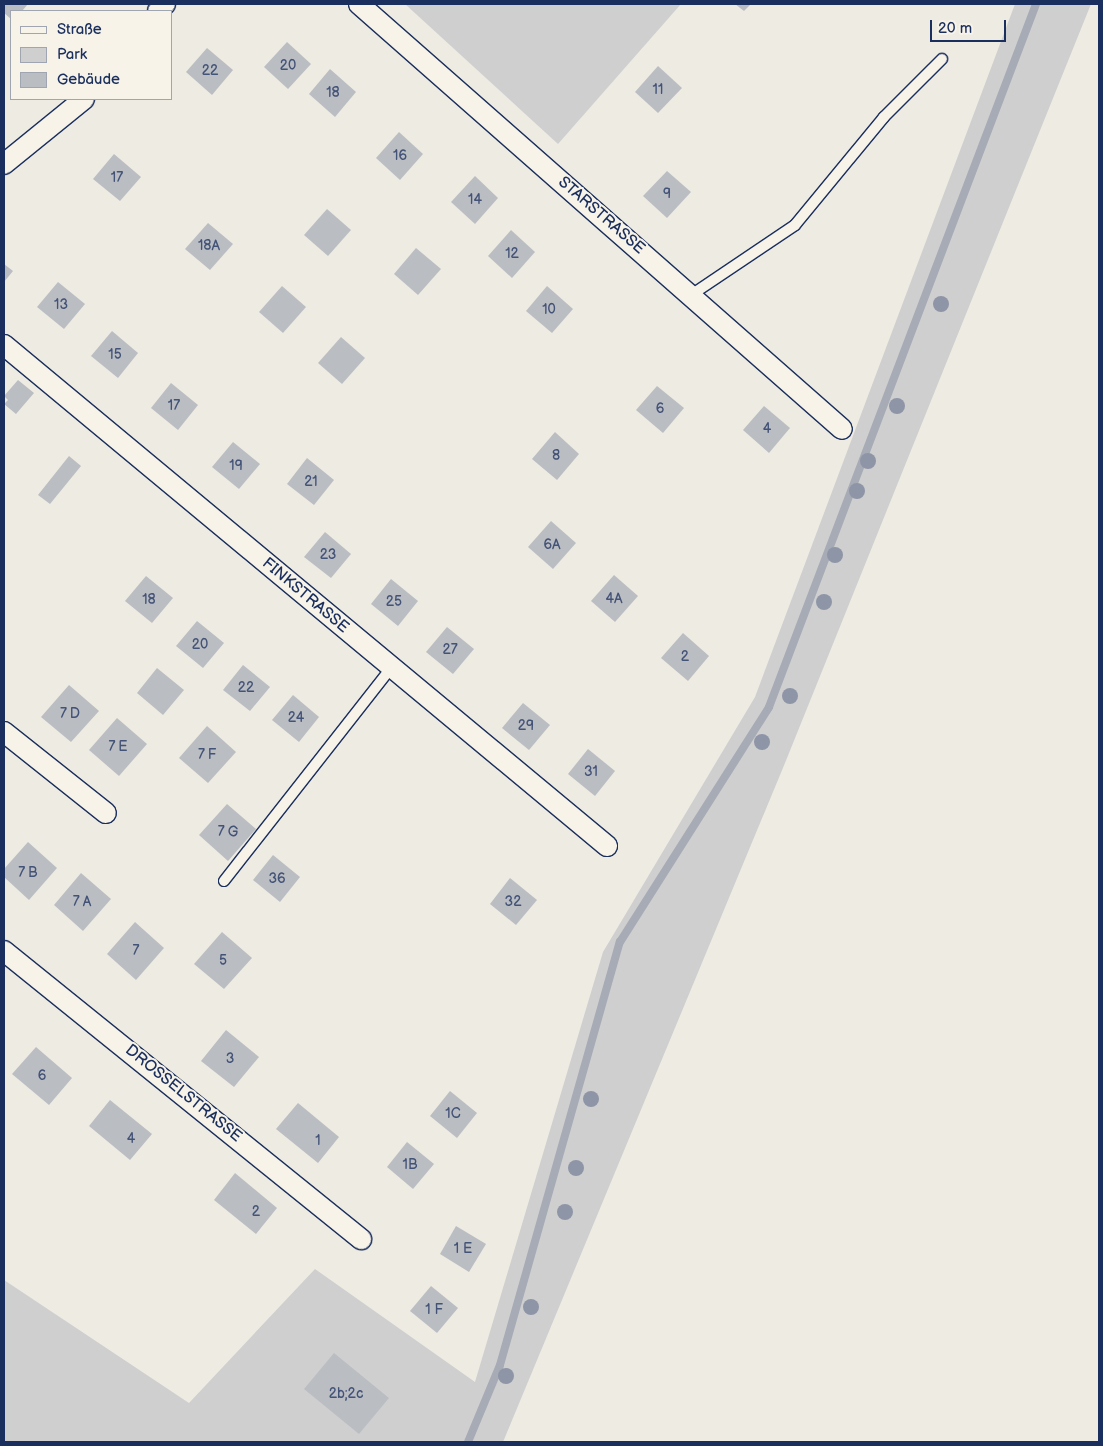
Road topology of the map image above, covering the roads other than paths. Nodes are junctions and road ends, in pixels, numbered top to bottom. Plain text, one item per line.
1 (359, 4) edge
2 (942, 59) dead end
3 (83, 100) edge
4 (4, 164) edge
5 (691, 295) junction
6 (4, 345) edge
7 (842, 429) dead end
8 (391, 668) junction
9 (4, 732) edge
10 (106, 813) dead end
11 (607, 846) dead end
12 (224, 881) dead end
13 (4, 951) edge
14 (361, 1239) dead end

1 - 5 street, STARSTRASSE
2 - 5 lane
3 - 4 street
5 - 7 street, STARSTRASSE
6 - 8 street, FINKSTRASSE
8 - 11 street, FINKSTRASSE
8 - 12 lane
9 - 10 street
13 - 14 street, DROSSELSTRASSE

